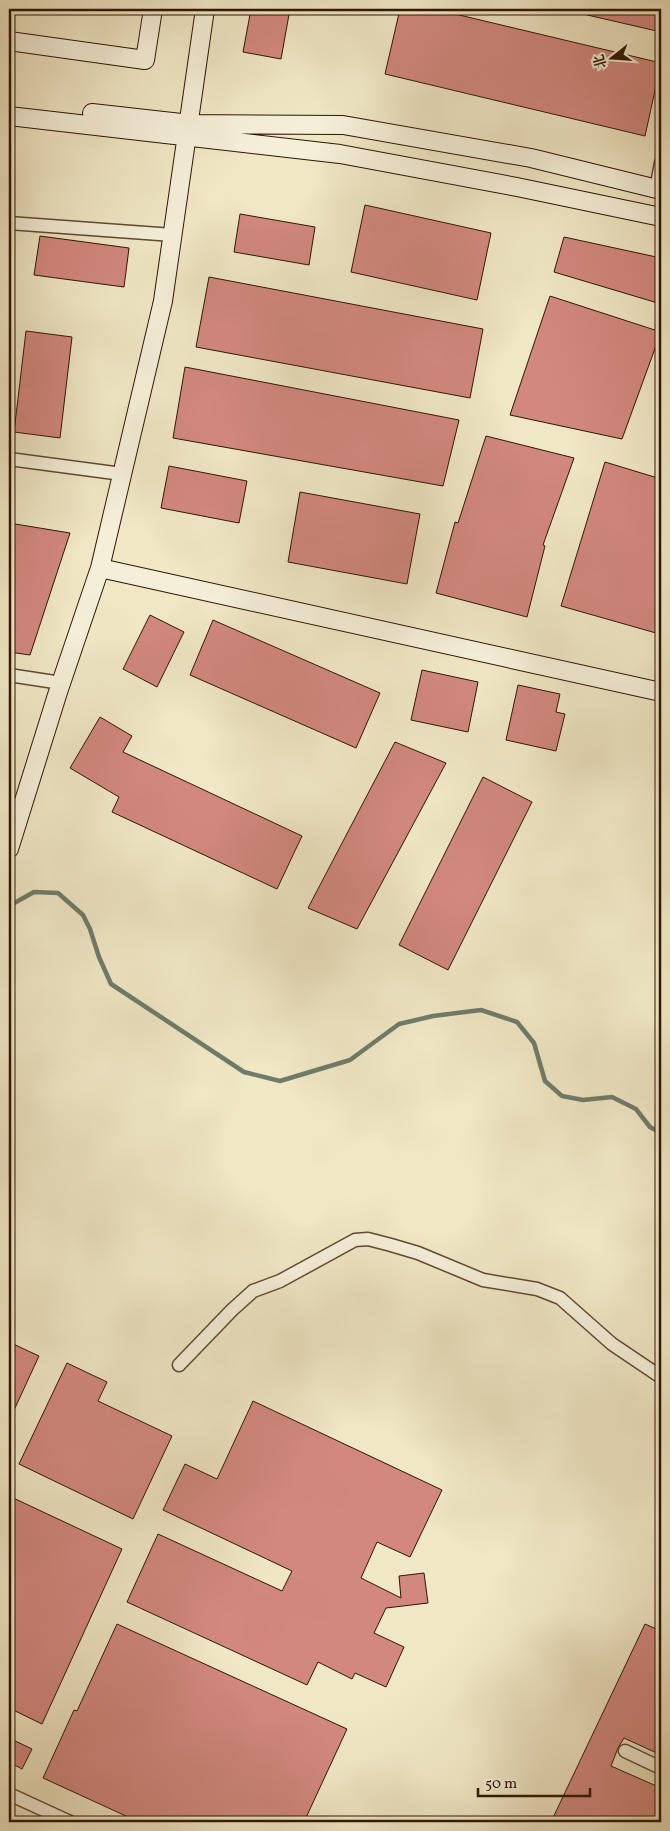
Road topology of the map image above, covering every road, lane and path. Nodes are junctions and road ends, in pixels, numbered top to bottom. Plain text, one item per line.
1 (153, 9) edge
2 (205, 9) edge
3 (9, 41) edge
4 (9, 104) edge
5 (9, 116) edge
6 (189, 131) junction
7 (661, 163) edge
8 (658, 189) edge
9 (661, 217) edge
10 (9, 223) edge
11 (173, 235) junction
12 (9, 459) edge
13 (122, 474) junction
14 (100, 568) junction
15 (9, 675) edge
16 (61, 683) junction
17 (661, 692) edge
18 (9, 848) edge
19 (179, 1365) dead end
20 (661, 1377) edge
21 (625, 1751) dead end
22 (661, 1768) edge
23 (9, 1794) edge
24 (70, 1822) edge

1 - 3 street
2 - 6 street
4 - 6 street
5 - 6 street
6 - 8 street
6 - 9 street
6 - 11 street
7 - 8 street
10 - 11 street
11 - 13 street
12 - 13 street
13 - 14 street
14 - 16 street
14 - 17 street
15 - 16 street
16 - 18 street
19 - 20 street
21 - 22 street
23 - 24 street

